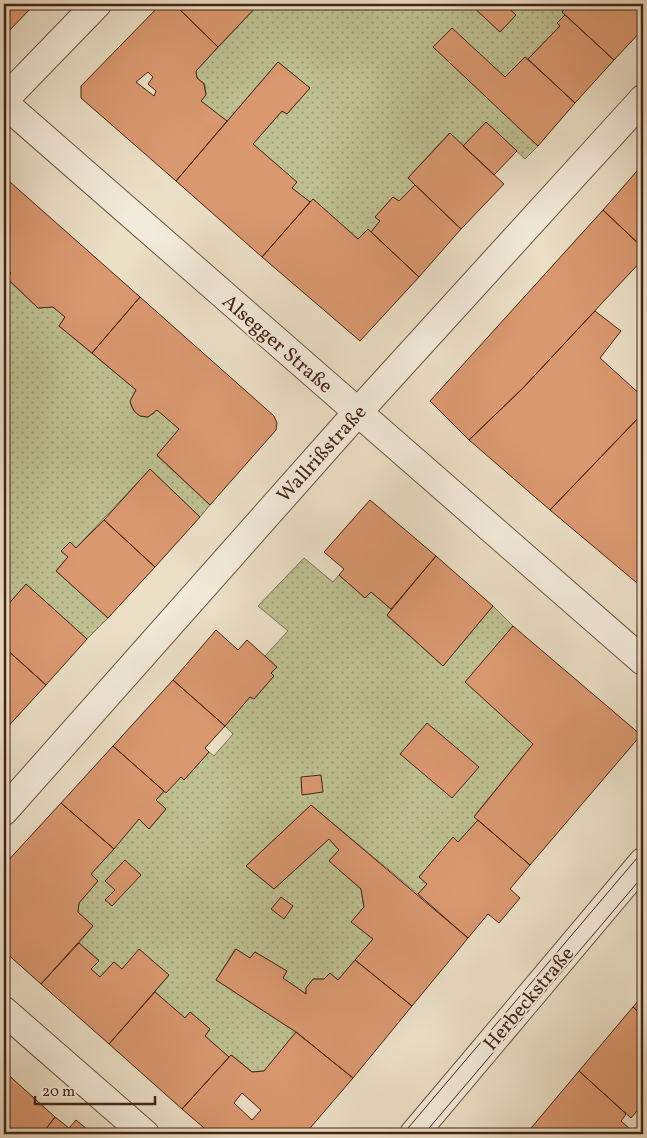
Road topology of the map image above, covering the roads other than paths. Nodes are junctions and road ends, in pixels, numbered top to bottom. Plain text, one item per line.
1 (97, 4) edge
2 (643, 98) edge
3 (4, 101) edge
4 (357, 412) junction
5 (643, 661) edge
6 (4, 812) edge
7 (643, 862) edge
8 (4, 1011) edge
9 (145, 1134) edge
10 (414, 1134) edge

1 - 3 street
2 - 4 street, Wallrißstraße
3 - 4 street, Alsegger Straße
4 - 5 street, Alsegger Straße
4 - 6 street, Wallrißstraße
7 - 10 street, Herbeckstraße
8 - 9 street

